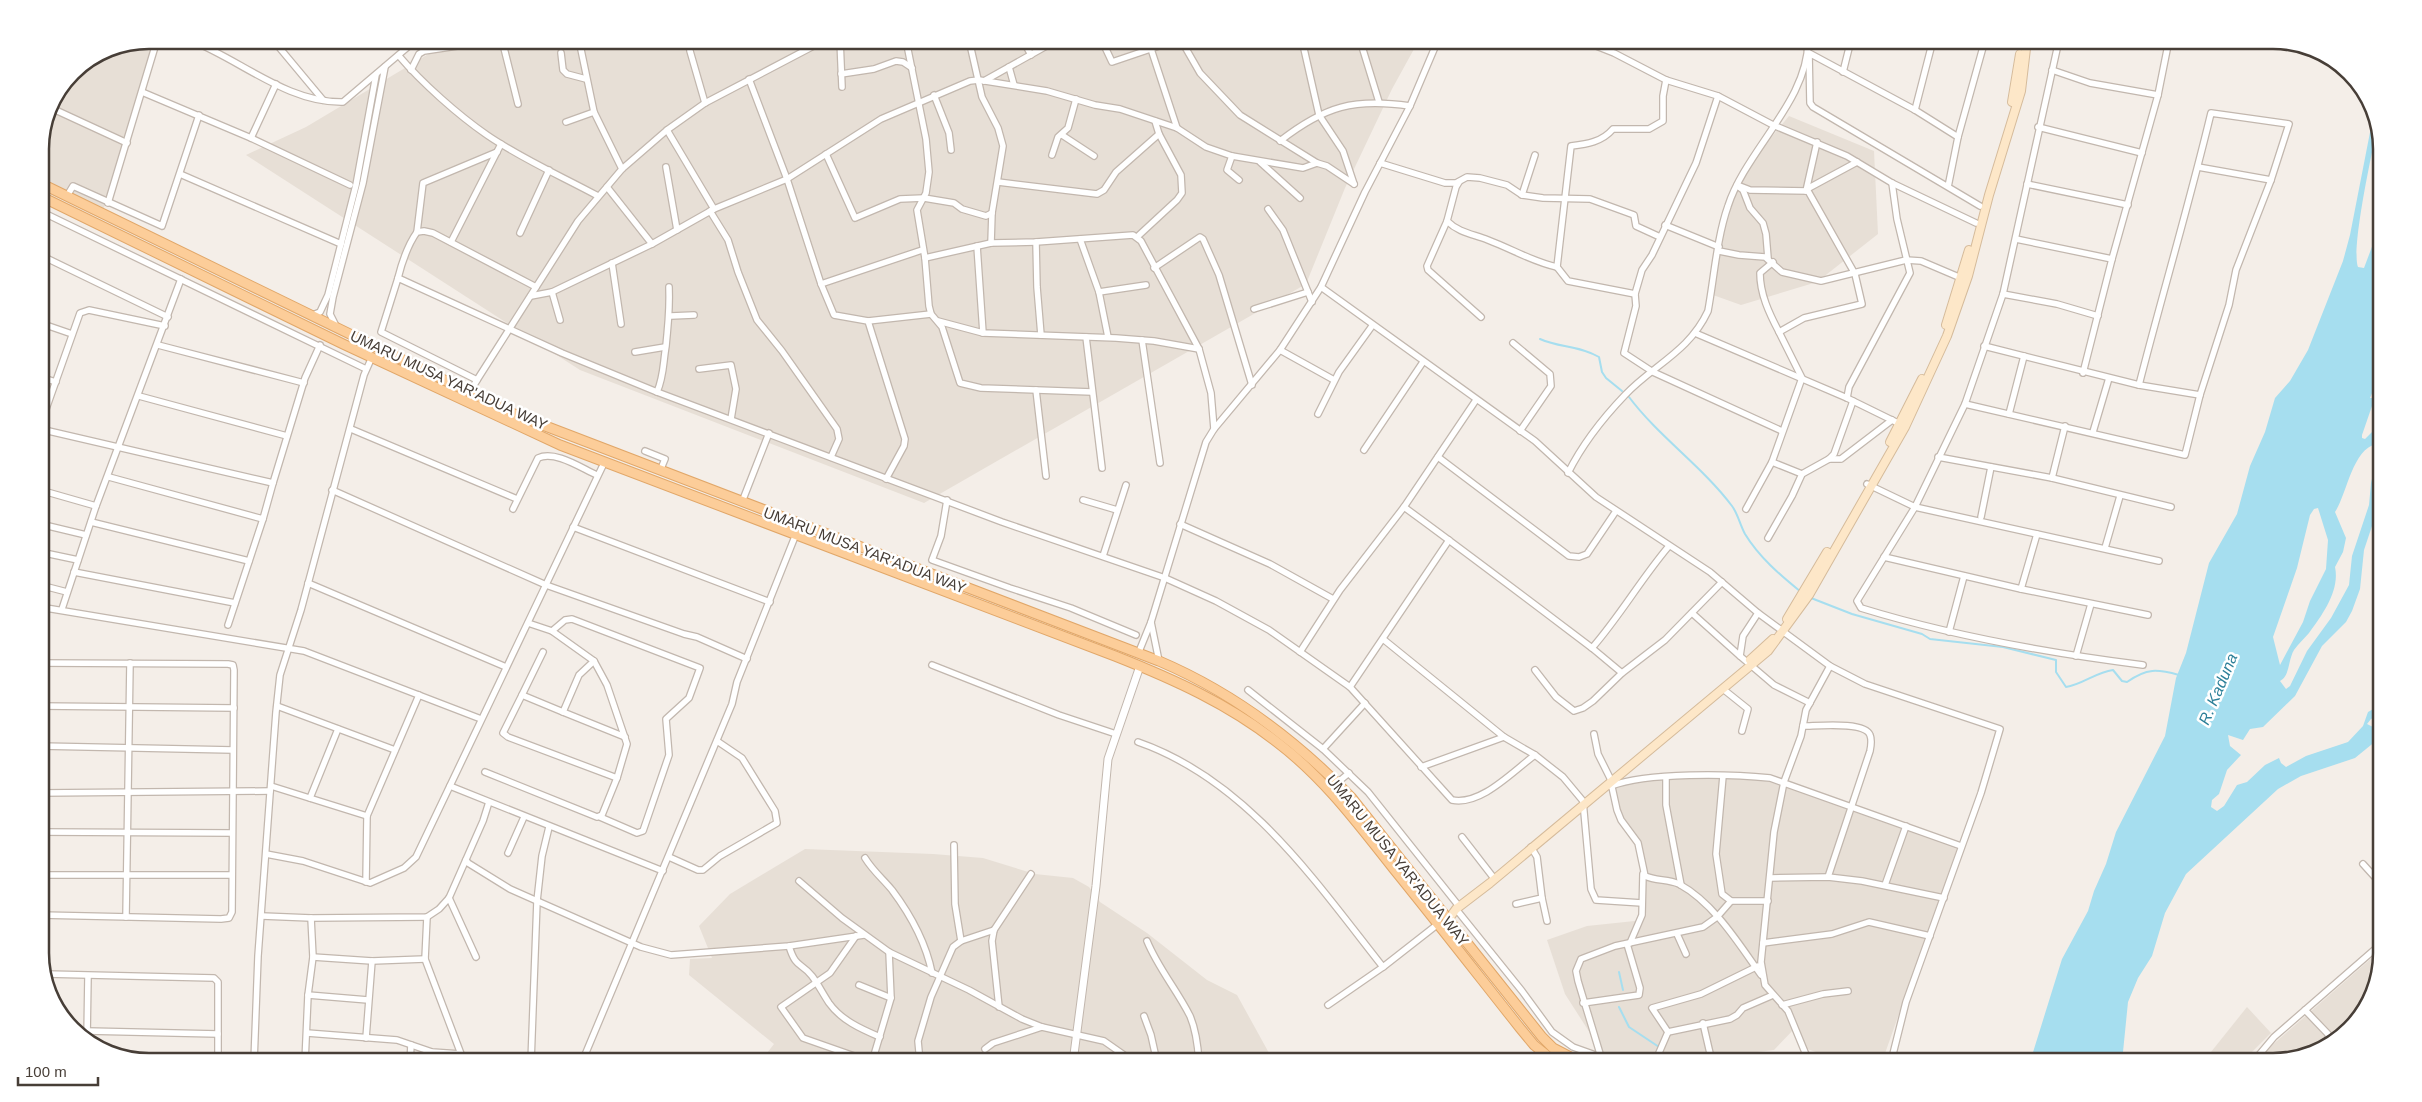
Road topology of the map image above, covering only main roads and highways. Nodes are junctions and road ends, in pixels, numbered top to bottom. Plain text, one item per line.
1 (2022, 49) edge
2 (2027, 49) edge
3 (49, 188) edge
4 (49, 200) edge
5 (550, 428) junction
6 (546, 438) junction
7 (1869, 485) junction
8 (1119, 646) junction
9 (1115, 656) junction
10 (1748, 665) junction
11 (1610, 783) junction
12 (1583, 804) junction
13 (1457, 907) junction
14 (1445, 916) junction
15 (1544, 1053) edge
16 (1563, 1053) edge

1 - 7 main road
2 - 7 main road
3 - 5 main road, UMARU MUSA YAR'ADUA WAY
4 - 6 main road, UMARU MUSA YAR'ADUA WAY
5 - 6 main road
5 - 8 main road, UMARU MUSA YAR'ADUA WAY
6 - 9 main road, UMARU MUSA YAR'ADUA WAY
7 - 10 main road
8 - 9 main road
8 - 14 main road, UMARU MUSA YAR'ADUA WAY
9 - 15 main road, UMARU MUSA YAR'ADUA WAY
10 - 11 main road
10 - 11 main road
11 - 12 main road
12 - 13 main road
12 - 13 main road
13 - 14 main road
14 - 16 main road, UMARU MUSA YAR'ADUA WAY

